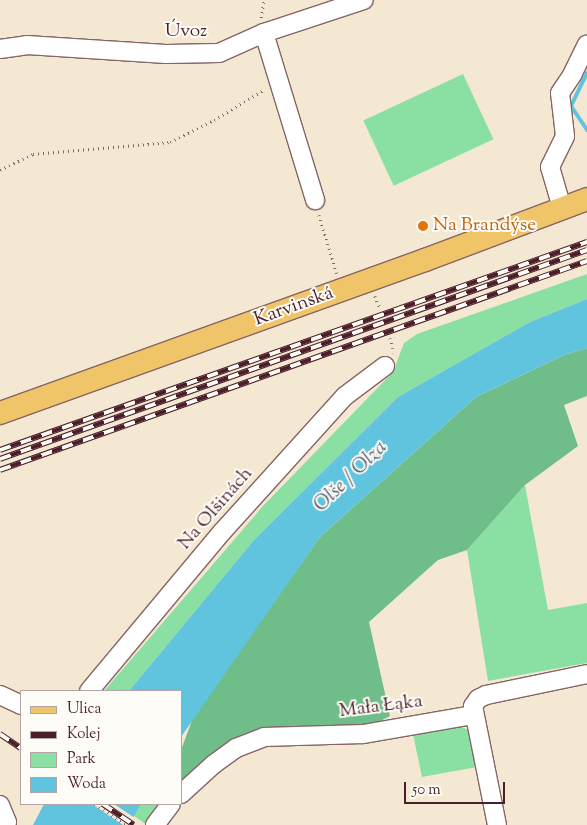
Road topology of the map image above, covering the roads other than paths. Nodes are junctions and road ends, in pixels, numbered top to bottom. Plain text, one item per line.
1 (364, 0) edge
2 (264, 33) junction
3 (587, 44) edge
4 (0, 49) edge
5 (587, 199) edge
6 (315, 200) road end
7 (562, 208) junction
8 (385, 366) dead end
9 (0, 413) edge
10 (587, 674) edge
11 (91, 690) edge
12 (0, 695) edge
13 (20, 705) edge
14 (473, 715) junction
15 (182, 793) edge
16 (0, 805) edge
17 (171, 805) edge
18 (5, 825) edge
19 (155, 825) edge
20 (497, 825) edge

1 - 2 street, Úvoz
2 - 4 street, Úvoz
2 - 6 street
3 - 7 street
5 - 7 main road, Karvinská
7 - 9 main road, Karvinská
8 - 11 street, Na Olšinách
10 - 14 street
12 - 13 street
14 - 15 street, Mała Łąka
14 - 20 street
16 - 18 street
17 - 19 street

